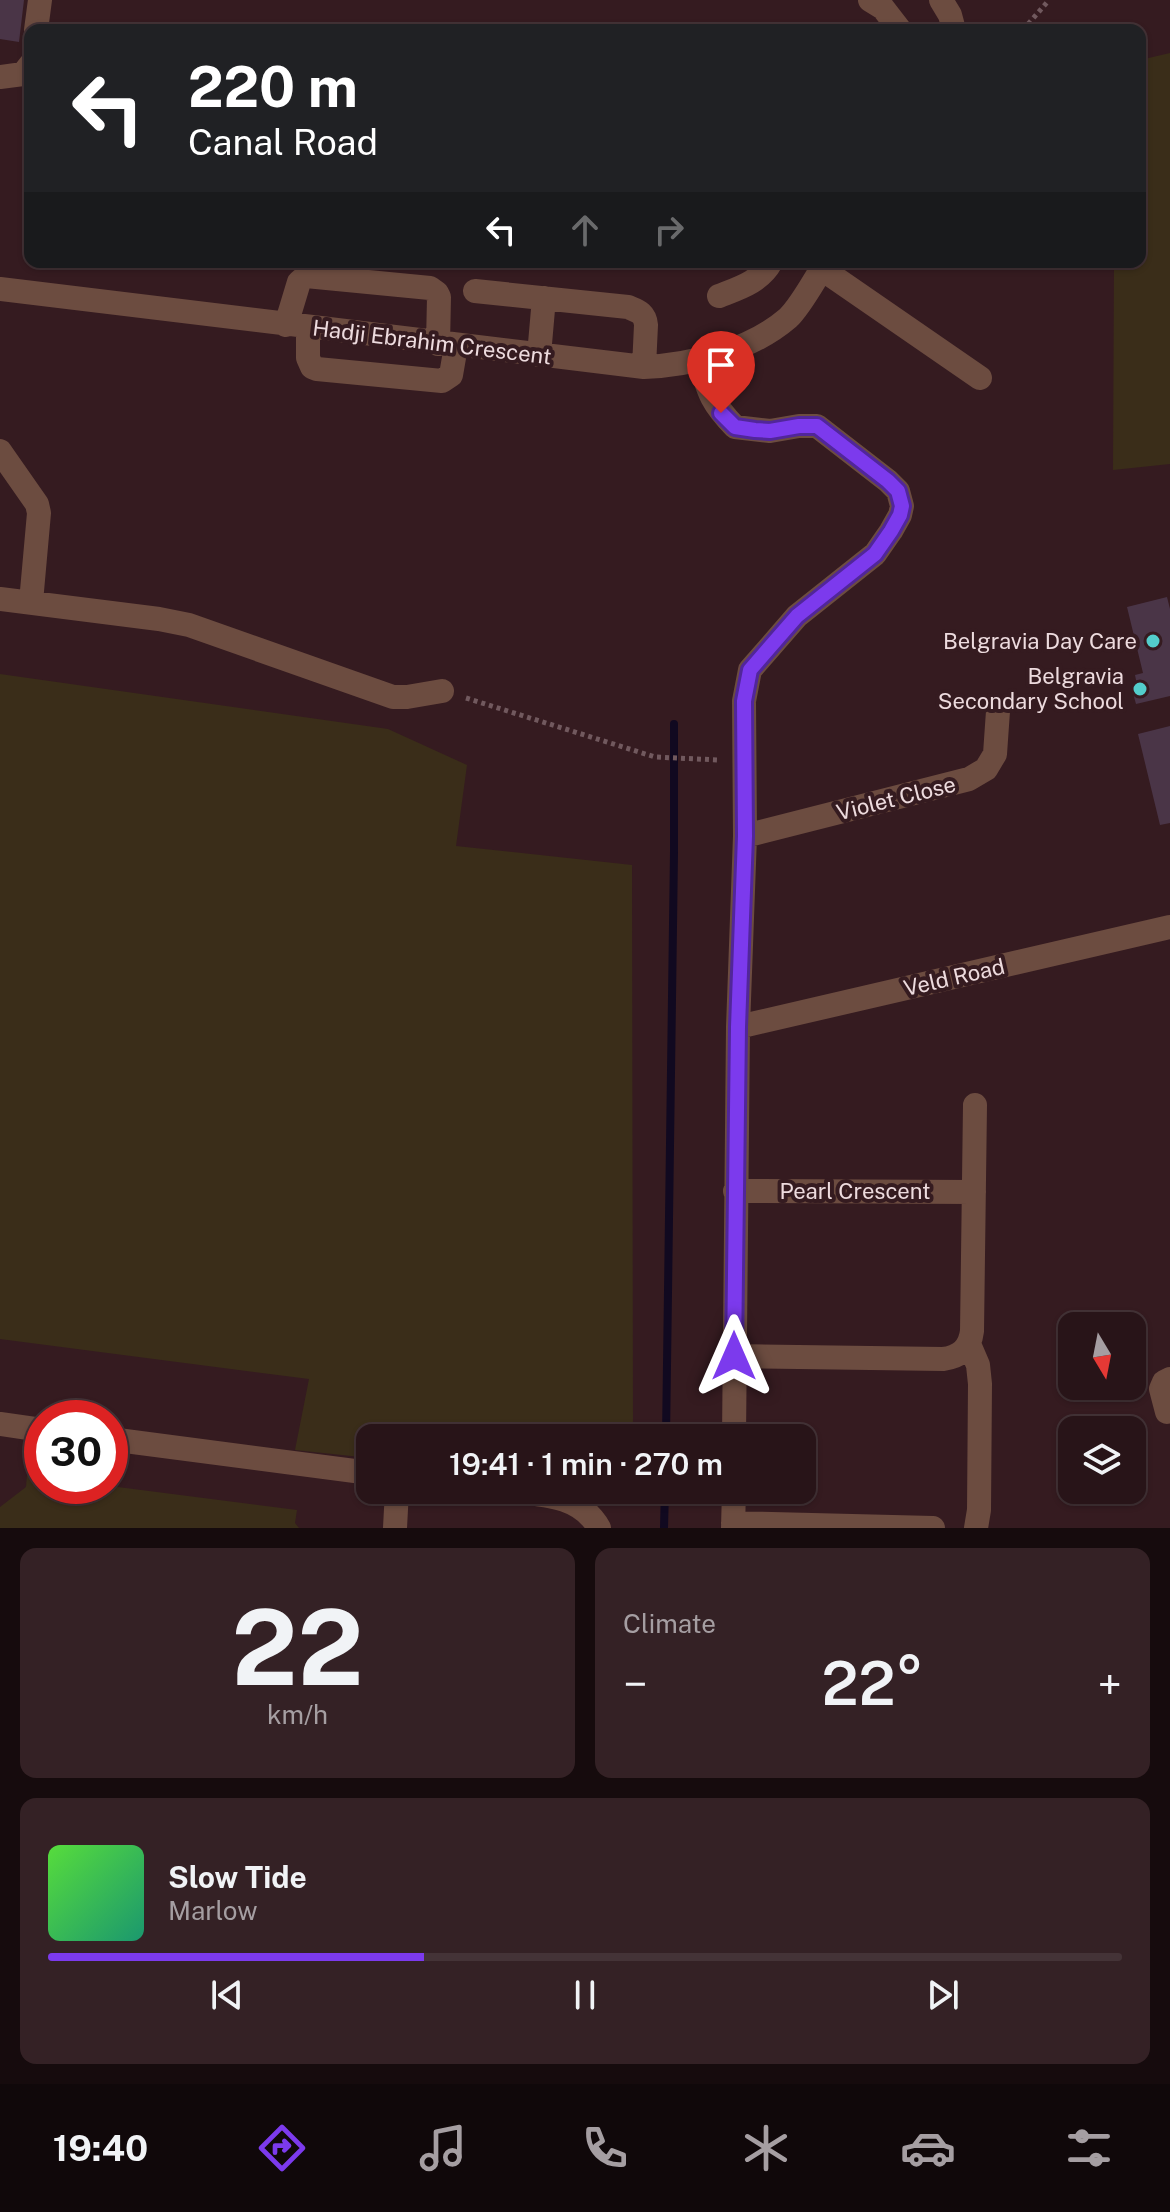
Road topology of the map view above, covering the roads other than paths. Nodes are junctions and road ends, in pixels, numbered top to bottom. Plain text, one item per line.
1 (40, 0) edge
2 (870, 0) edge
3 (941, 0) edge
4 (37, 24) edge
5 (895, 24) edge
6 (952, 24) edge
7 (24, 73) edge
8 (0, 77) edge
9 (768, 268) edge
10 (822, 268) edge
11 (828, 268) edge
12 (0, 289) edge
13 (475, 291) dead end
14 (719, 296) dead end
15 (544, 298) junction
16 (297, 326) junction
17 (447, 345) junction
18 (539, 355) junction
19 (699, 360) junction
20 (644, 367) junction
21 (980, 378) dead end
22 (0, 451) edge
23 (0, 599) edge
24 (31, 602) junction
25 (442, 691) road end
26 (998, 711) dead end
27 (745, 836) junction
28 (1170, 927) edge
29 (738, 1027) junction
30 (975, 1105) dead end
31 (735, 1191) junction
32 (974, 1192) junction
33 (969, 1344) junction
34 (734, 1356) junction
35 (1170, 1379) edge
36 (1167, 1412) dead end
37 (0, 1424) edge
38 (734, 1424) edge
39 (24, 1427) edge
40 (128, 1441) edge
41 (356, 1471) edge
42 (396, 1504) edge
43 (576, 1504) edge
44 (734, 1504) edge
45 (733, 1526) edge
46 (395, 1528) edge
47 (599, 1528) edge
48 (933, 1528) edge
49 (976, 1528) edge

1 - 4 street
2 - 5 street
3 - 6 street
7 - 8 street
9 - 14 street
10 - 19 street, Hadji Ebrahim Crescent
11 - 21 street
12 - 16 street, Hadji Ebrahim Crescent
13 - 15 street
15 - 18 street
15 - 20 street
16 - 17 street, Hadji Ebrahim Crescent
16 - 17 street
16 - 17 street
17 - 18 street, Hadji Ebrahim Crescent
18 - 20 street, Hadji Ebrahim Crescent
19 - 20 street, Hadji Ebrahim Crescent
19 - 27 street
22 - 24 street
23 - 24 street
24 - 25 street
26 - 27 street, Violet Close
27 - 29 street
28 - 29 street, Veld Road
29 - 31 street
30 - 32 street
31 - 32 street, Pearl Crescent
31 - 34 street
32 - 33 street
33 - 34 street
33 - 49 street
34 - 38 street
35 - 36 street
37 - 39 street
40 - 41 street
42 - 46 street
43 - 47 street
44 - 45 street
45 - 48 street

